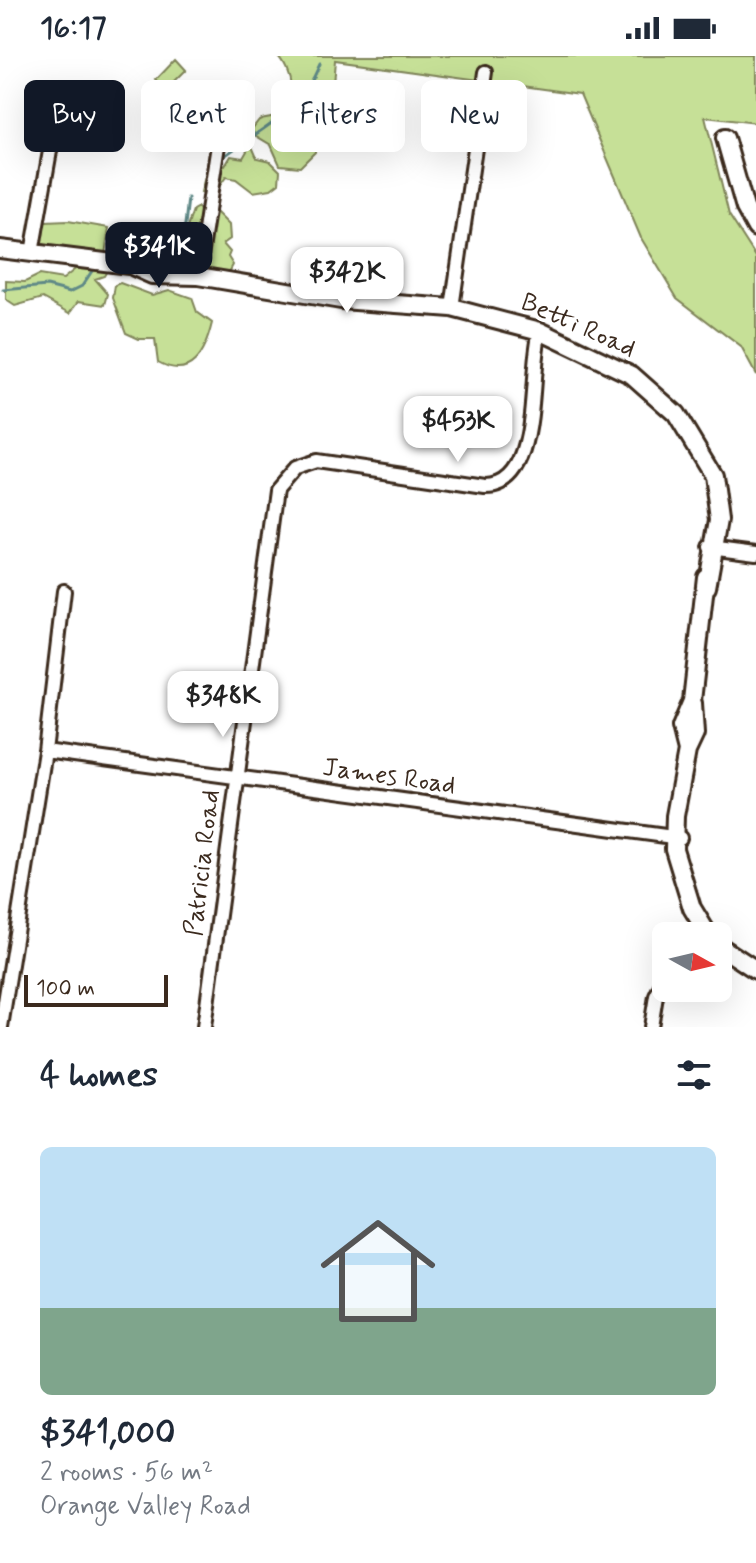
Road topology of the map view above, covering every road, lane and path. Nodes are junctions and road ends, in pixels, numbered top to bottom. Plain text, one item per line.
1 (486, 72) dead end
2 (725, 138) dead end
3 (50, 152) edge
4 (216, 152) edge
5 (756, 228) edge
6 (0, 249) edge
7 (32, 253) junction
8 (194, 276) junction
9 (452, 308) junction
10 (540, 331) junction
11 (713, 547) junction
12 (756, 553) edge
13 (64, 591) dead end
14 (45, 751) junction
15 (236, 778) junction
16 (677, 838) junction
17 (707, 922) edge
18 (732, 954) edge
19 (756, 970) edge
20 (655, 1002) edge
21 (1, 1027) edge
22 (204, 1027) edge
23 (651, 1027) edge

1 - 9 street
2 - 5 street
3 - 7 street
4 - 8 street
6 - 7 street, Betti Road
7 - 8 street, Betti Road
8 - 9 street, Betti Road
9 - 10 street, Betti Road
10 - 11 street, Betti Road
10 - 15 street, Patricia Road
11 - 12 street
11 - 16 street, Betti Road
13 - 14 street
14 - 15 street, James Road
14 - 21 street
15 - 16 street, James Road
15 - 22 street, Patricia Road
16 - 17 street, Betti Road
18 - 19 street, Betti Road
20 - 23 street

